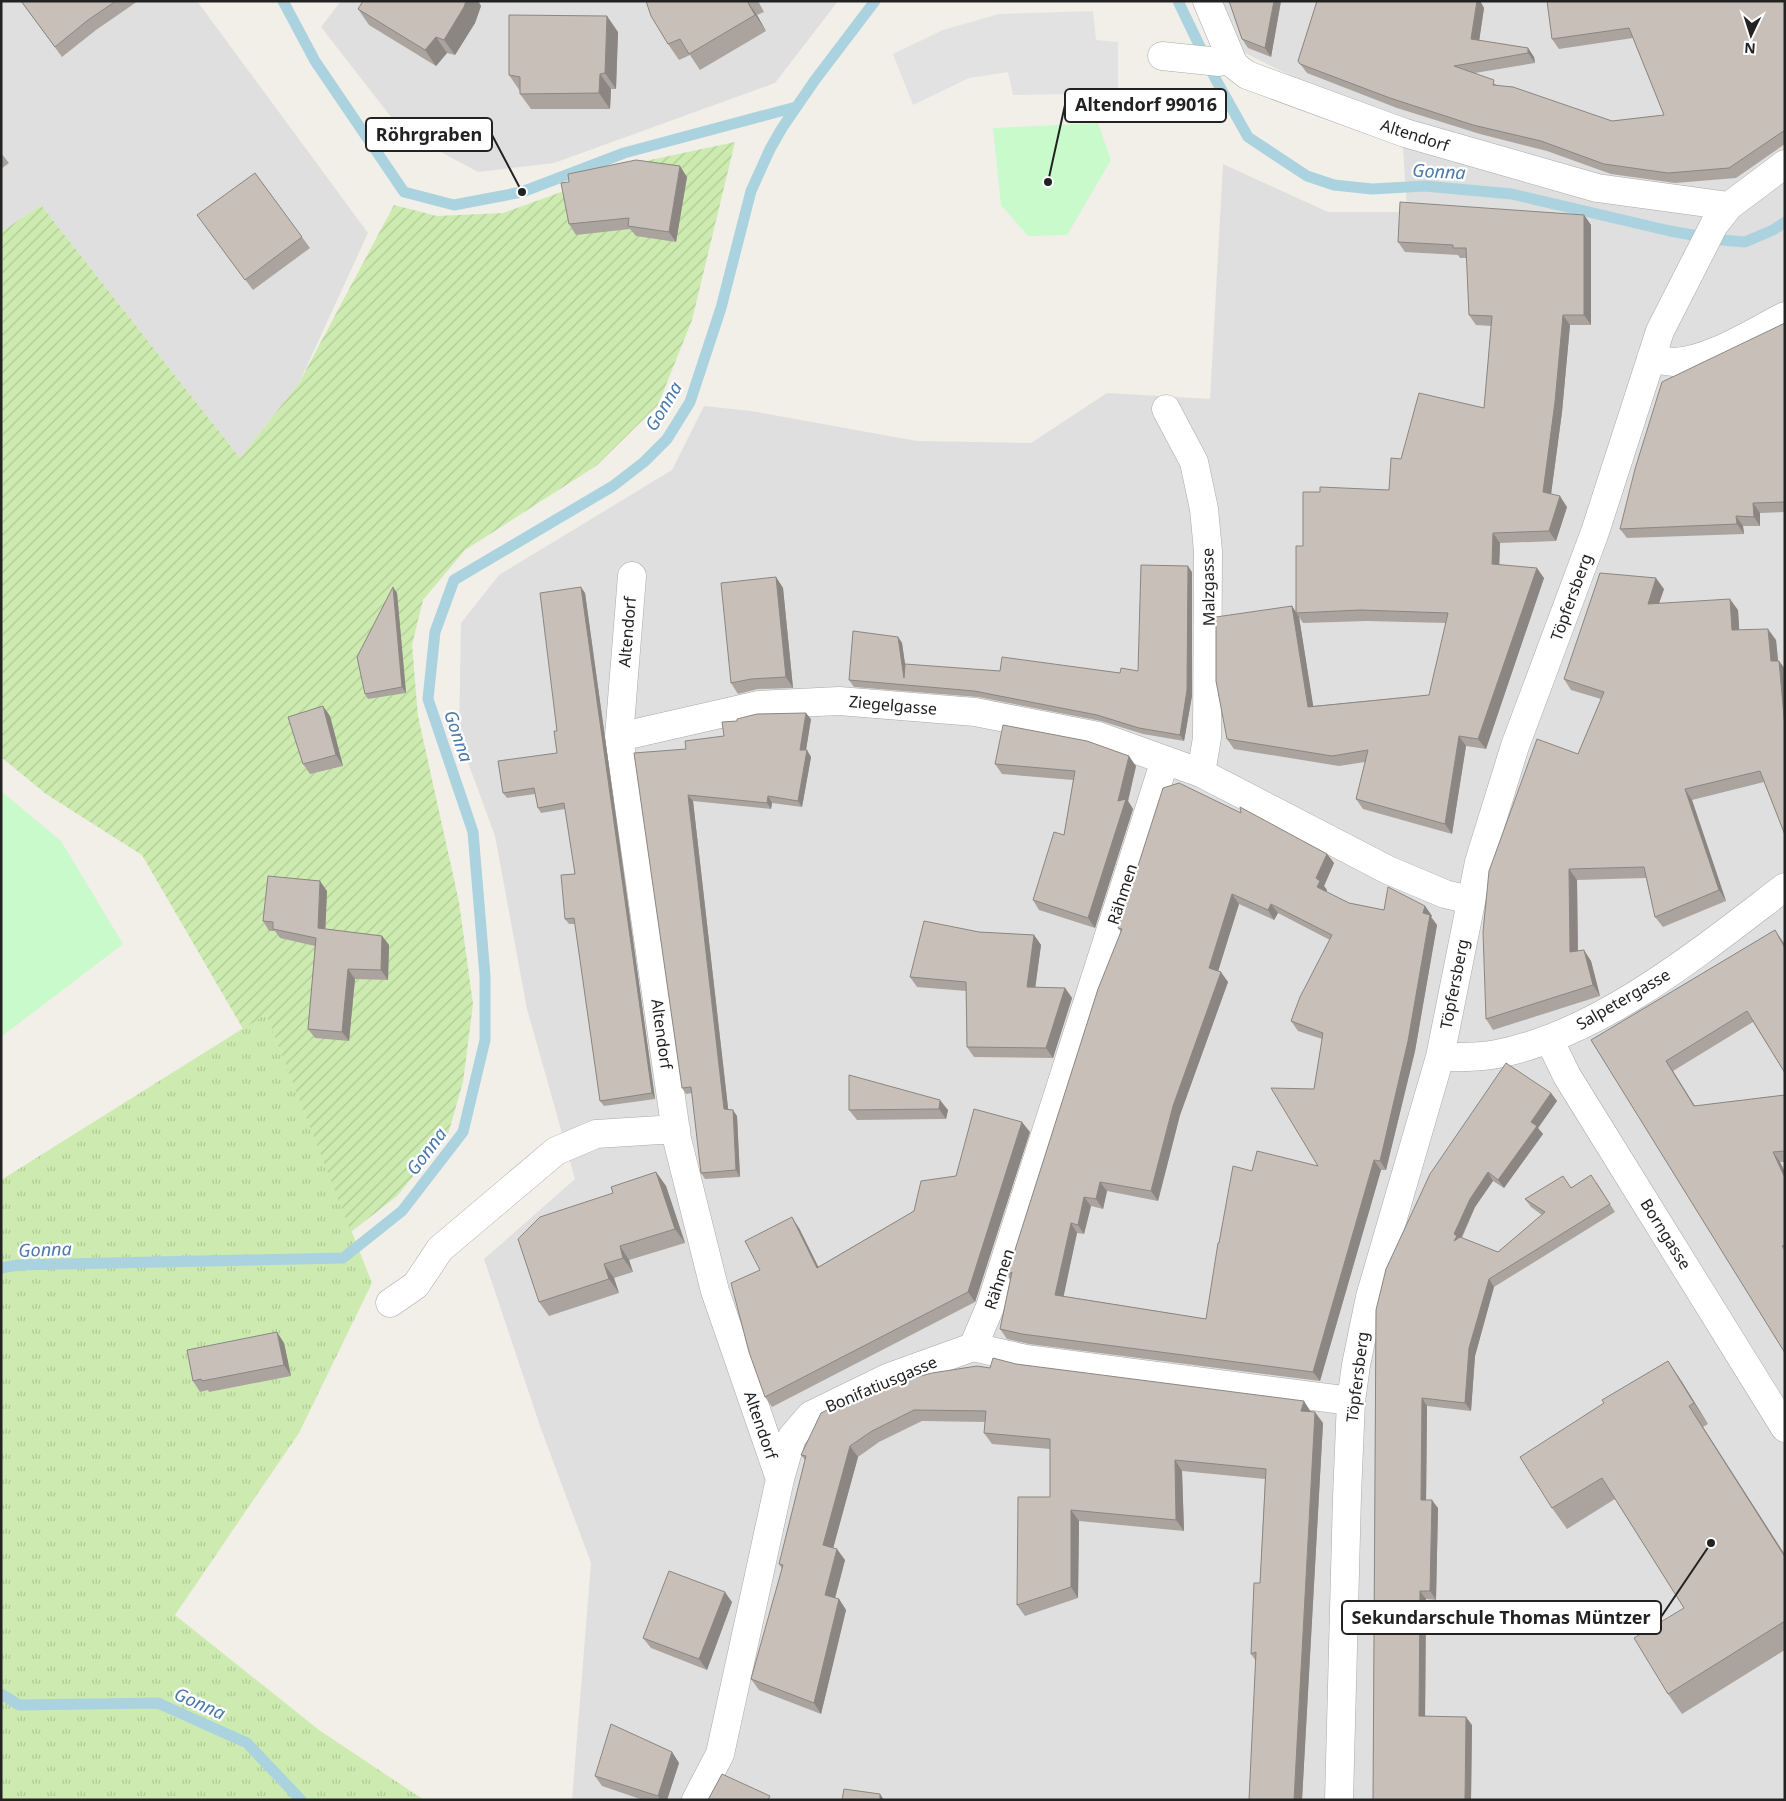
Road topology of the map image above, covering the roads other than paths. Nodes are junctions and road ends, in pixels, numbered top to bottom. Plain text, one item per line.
1 (1207, 1) edge
2 (1162, 56) dead end
3 (1225, 60) junction
4 (1785, 164) edge
5 (1721, 216) junction
6 (1785, 316) edge
7 (1651, 358) junction
8 (1166, 408) dead end
9 (632, 576) dead end
10 (619, 737) junction
11 (1165, 760) junction
12 (1201, 773) junction
13 (1785, 887) edge
14 (1470, 900) junction
15 (1549, 1039) junction
16 (1440, 1058) junction
17 (676, 1129) junction
18 (390, 1303) dead end
19 (973, 1347) junction
20 (1351, 1401) junction
21 (1785, 1428) edge
22 (780, 1479) junction
23 (696, 1800) edge
24 (1339, 1800) edge

1 - 3 street
2 - 3 street
3 - 5 street, Altendorf
4 - 5 street
5 - 7 street, Töpfersberg
6 - 7 street
7 - 14 street, Töpfersberg
8 - 12 street, Malzgasse
9 - 10 street, Altendorf
10 - 11 street, Ziegelgasse
10 - 17 street, Altendorf
11 - 12 street
11 - 19 street, Rähmen
12 - 14 street
13 - 15 street, Salpetergasse
14 - 16 street, Töpfersberg
15 - 16 street, Salpetergasse
15 - 21 street, Borngasse
16 - 20 street, Töpfersberg
17 - 18 street
17 - 22 street, Altendorf
19 - 20 street
19 - 22 street, Bonifatiusgasse
20 - 24 street, Töpfersberg
22 - 23 street, Bonifatiusgasse

